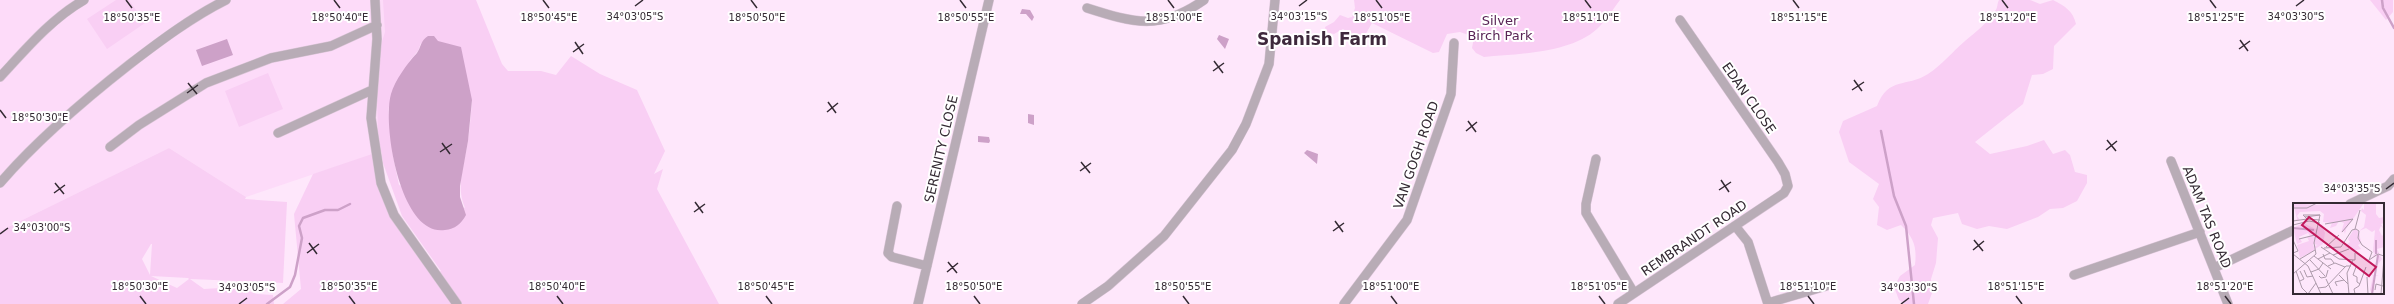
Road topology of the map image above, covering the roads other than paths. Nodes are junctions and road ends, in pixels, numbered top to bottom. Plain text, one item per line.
1 (84, 0) edge
2 (226, 0) edge
3 (375, 0) edge
4 (989, 0) edge
5 (1204, 0) edge
6 (1275, 0) edge
7 (1087, 8) dead end
8 (1680, 20) dead end
9 (377, 25) junction
10 (1454, 43) dead end
11 (0, 77) edge
12 (372, 90) junction
13 (278, 133) dead end
14 (110, 147) dead end
15 (1596, 159) dead end
16 (2171, 161) dead end
17 (2394, 179) edge
18 (0, 183) edge
19 (1784, 193) joint
20 (2352, 203) edge
21 (897, 206) dead end
22 (1736, 226) junction
23 (2293, 230) edge
24 (2200, 232) junction
25 (927, 266) junction
26 (2214, 268) junction
27 (2074, 275) dead end
28 (1826, 286) dead end
29 (1634, 293) junction
30 (1768, 303) edge
31 (457, 304) edge
32 (918, 304) edge
33 (1082, 304) edge
34 (1344, 304) edge
35 (1618, 304) edge
36 (2228, 304) edge

1 - 11 street
2 - 18 street
3 - 9 street
4 - 25 street, SERENITY CLOSE
5 - 7 street
6 - 33 street
8 - 19 street, EDAN CLOSE
9 - 12 street
9 - 14 street
10 - 34 street, VAN GOGH ROAD
12 - 13 street
12 - 31 street
15 - 29 street
16 - 24 street, ADAM TAS ROAD
17 - 20 street
19 - 22 street, REMBRANDT ROAD
21 - 25 street
22 - 29 street, REMBRANDT ROAD
22 - 30 street
23 - 26 street
24 - 26 street, ADAM TAS ROAD
24 - 27 street
25 - 32 street, SERENITY CLOSE
26 - 36 street, ADAM TAS ROAD
28 - 30 street
29 - 35 street, REMBRANDT ROAD

